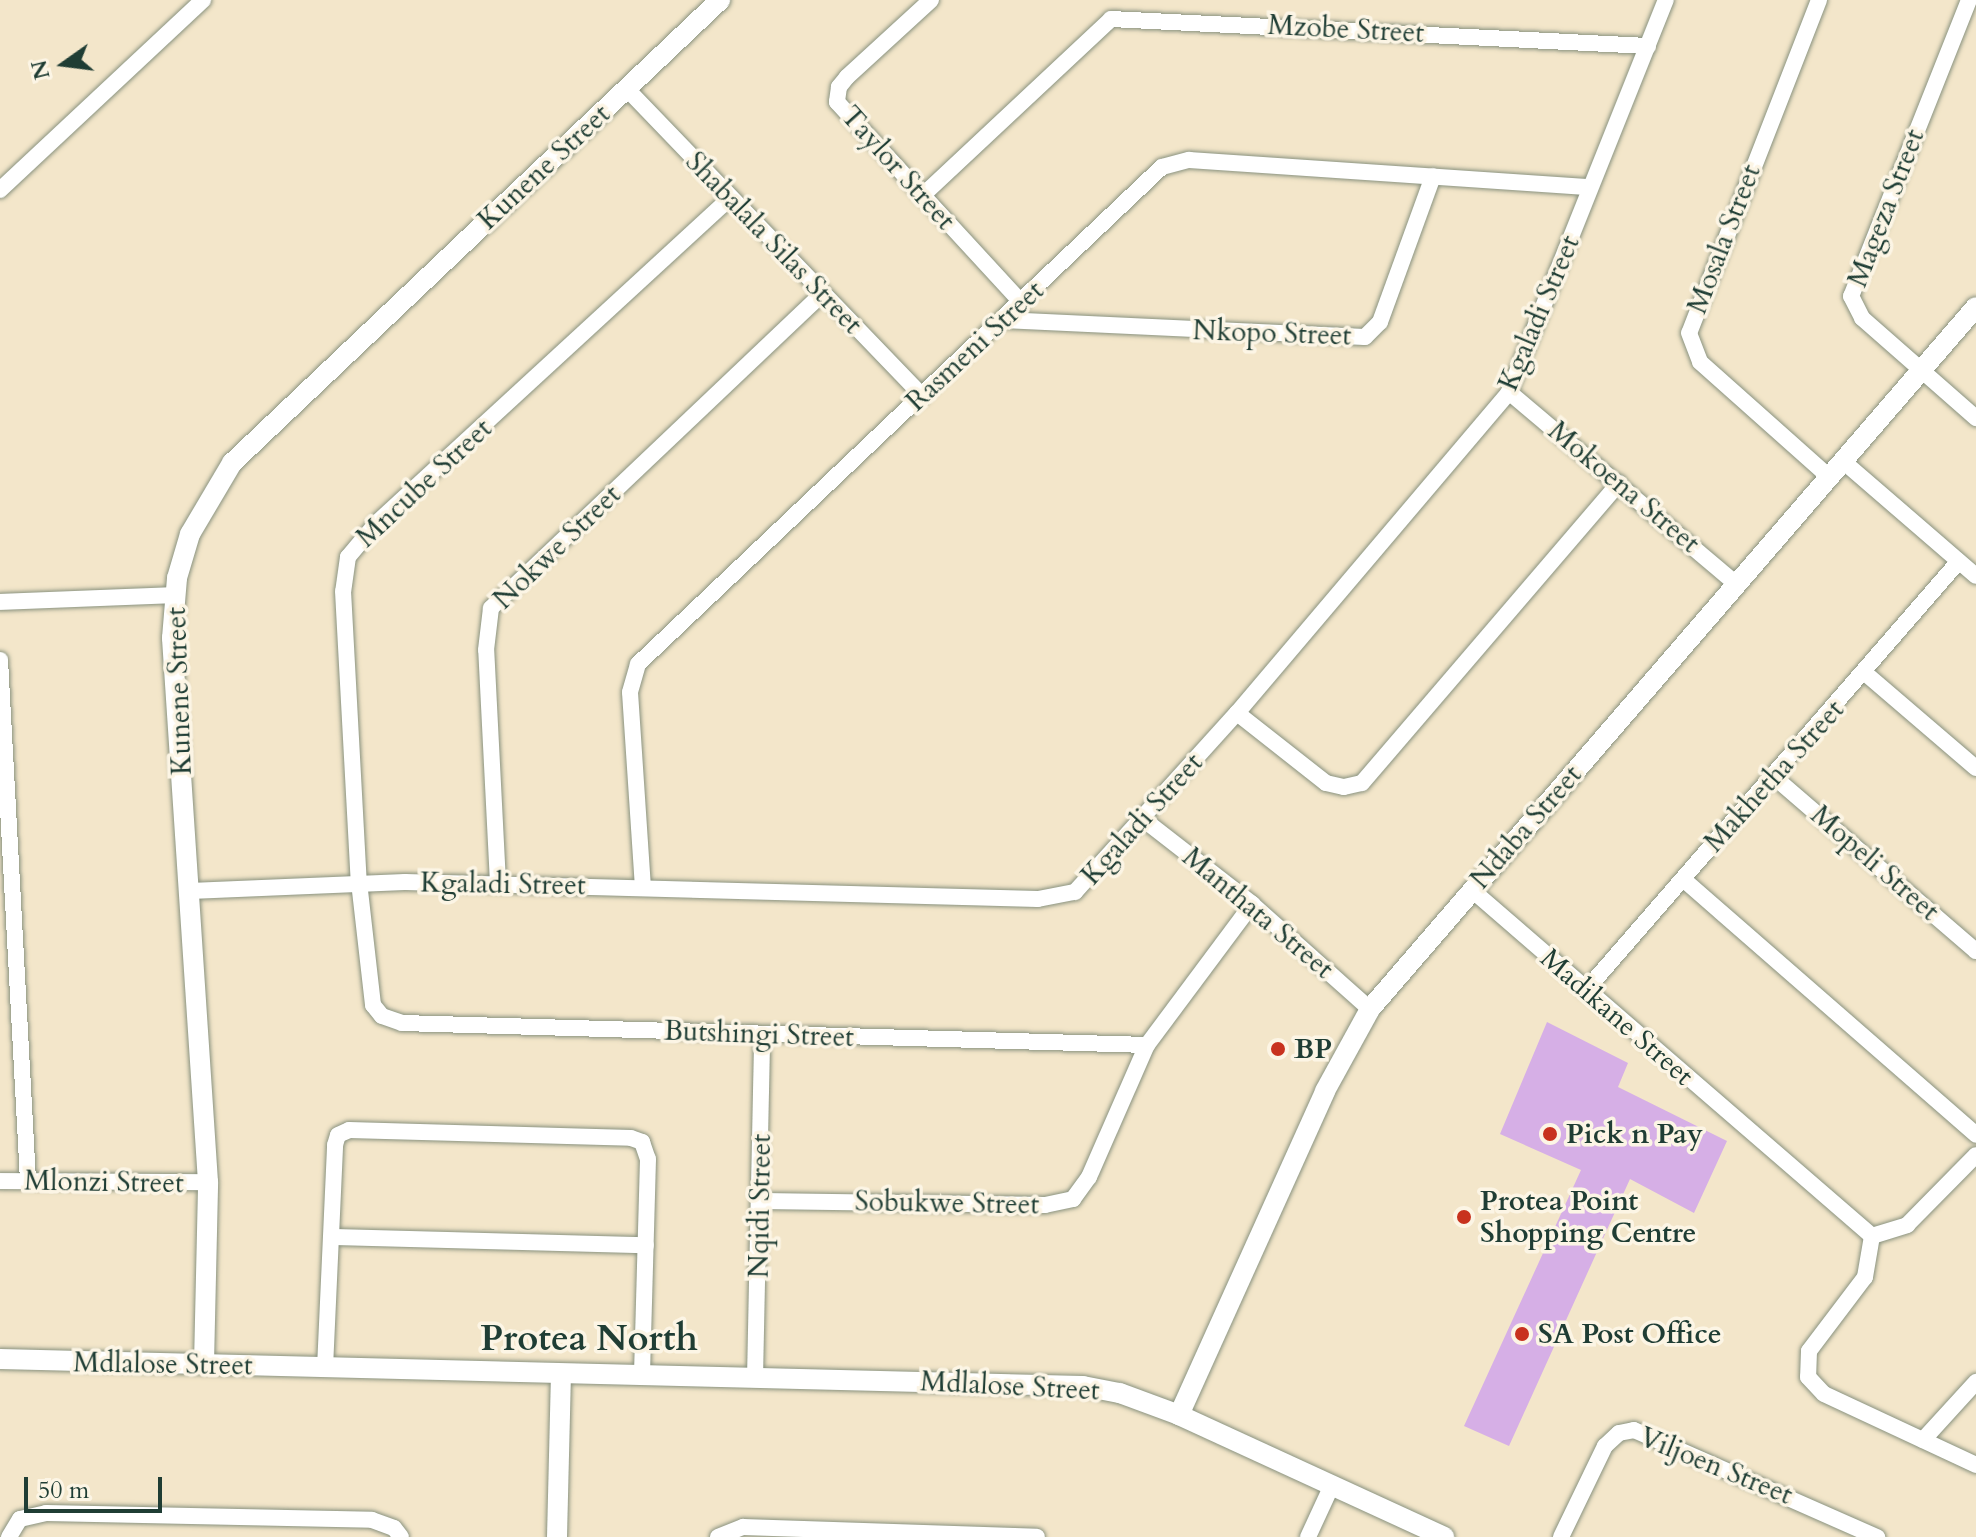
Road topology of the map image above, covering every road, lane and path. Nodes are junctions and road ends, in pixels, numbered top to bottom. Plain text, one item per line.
1 (203, 0) edge
2 (720, 0) edge
3 (931, 0) edge
4 (1666, 0) edge
5 (1819, 0) edge
6 (1969, 0) edge
7 (1648, 46) junction
8 (627, 89) junction
9 (1433, 176) junction
10 (1590, 187) junction
11 (0, 190) edge
12 (922, 196) junction
13 (730, 198) junction
14 (822, 294) junction
15 (1022, 303) junction
16 (1976, 307) edge
17 (1003, 320) junction
18 (1923, 369) junction
19 (1509, 392) junction
20 (922, 396) junction
21 (1976, 418) edge
22 (1844, 462) junction
23 (1829, 477) junction
24 (1619, 483) junction
25 (1959, 561) junction
26 (1976, 576) edge
27 (1737, 585) junction
28 (175, 595) junction
29 (0, 602) edge
30 (0, 660) edge
31 (1865, 673) junction
32 (1237, 713) junction
33 (1976, 768) edge
34 (1773, 776) junction
35 (1143, 819) junction
36 (1683, 879) junction
37 (359, 882) junction
38 (498, 883) junction
39 (643, 888) junction
40 (1472, 890) junction
41 (190, 891) junction
42 (1252, 904) junction
43 (1976, 951) edge
44 (1586, 990) junction
45 (1370, 1009) junction
46 (376, 1010) joint
47 (762, 1034) junction
48 (1147, 1045) junction
49 (1976, 1135) edge
50 (1976, 1155) edge
51 (0, 1181) edge
52 (28, 1181) junction
53 (208, 1182) junction
54 (762, 1201) junction
55 (1872, 1236) junction
56 (333, 1237) junction
57 (646, 1245) junction
58 (0, 1359) edge
59 (204, 1364) junction
60 (325, 1368) junction
61 (561, 1376) junction
62 (642, 1376) junction
63 (755, 1378) junction
64 (1976, 1382) edge
65 (1179, 1415) junction
66 (1923, 1440) junction
67 (1976, 1465) edge
68 (1332, 1485) junction
69 (9, 1537) edge
70 (401, 1537) edge
71 (557, 1537) edge
72 (718, 1537) edge
73 (1037, 1537) edge
74 (1308, 1537) edge
75 (1444, 1537) edge
76 (1561, 1537) edge
77 (1877, 1537) edge

1 - 11 street
2 - 8 street, Kunene Street
3 - 12 street, Taylor Street
4 - 7 street, Kgaladi Street
5 - 23 street, Mosala Street
6 - 18 street, Mageza Street
7 - 10 street, Kgaladi Street
7 - 12 street, Mzobe Street
8 - 13 street, Shabalala Silas Street
8 - 28 street, Kunene Street
9 - 10 street, Rasmeni Street
9 - 15 street, Rasmeni Street
9 - 17 street, Nkopo Street
10 - 19 street, Kgaladi Street
12 - 15 street, Taylor Street
13 - 14 street, Shabalala Silas Street
13 - 37 street, Mncube Street
14 - 20 street, Shabalala Silas Street
14 - 38 street, Nokwe Street
15 - 17 street, Rasmeni Street
16 - 18 street, Ndaba Street
17 - 20 street, Rasmeni Street
18 - 21 street, Mageza Street
18 - 22 street, Ndaba Street
19 - 24 street, Mokoena Street
19 - 32 street, Kgaladi Street
20 - 39 street, Rasmeni Street
22 - 23 street, Ndaba Street
22 - 25 street
23 - 27 street, Ndaba Street
24 - 27 street, Mokoena Street
24 - 32 street
25 - 26 street
25 - 31 street, Makhetha Street
27 - 40 street, Ndaba Street
28 - 29 street
28 - 41 street, Kunene Street
30 - 52 street
31 - 33 street
31 - 34 street, Makhetha Street
32 - 35 street, Kgaladi Street
34 - 36 street, Makhetha Street
34 - 43 street, Mopeli Street
35 - 39 street, Kgaladi Street
35 - 42 street, Manthata Street
36 - 44 street, Makhetha Street
36 - 49 street
37 - 38 street, Kgaladi Street
37 - 41 street, Kgaladi Street
37 - 46 street, Mncube Street
38 - 39 street, Kgaladi Street
40 - 44 street, Madikane Street
40 - 45 street, Ndaba Street
41 - 53 street, Kunene Street
42 - 45 street, Manthata Street
42 - 48 street, Sobukwe Street
44 - 55 street, Madikane Street
45 - 65 street, Ndaba Street
46 - 47 street, Butshingi Street
47 - 48 street, Butshingi Street
47 - 54 street, Nqidi Street
48 - 54 street, Sobukwe Street
50 - 55 street
51 - 52 street, Mlonzi Street
52 - 53 street, Mlonzi Street
53 - 59 street, Kunene Street
54 - 63 street, Nqidi Street
55 - 66 street
56 - 57 street
56 - 57 street
56 - 60 street
57 - 62 street
58 - 59 street, Mdlalose Street
59 - 60 street, Mdlalose Street
60 - 61 street, Mdlalose Street
61 - 62 street, Mdlalose Street
61 - 71 street
62 - 63 street, Mdlalose Street
63 - 65 street, Mdlalose Street
64 - 66 street
65 - 68 street, Mdlalose Street
66 - 67 street
68 - 74 street
68 - 75 street, Mdlalose Street
69 - 70 street
72 - 73 street
76 - 77 street, Viljoen Street

